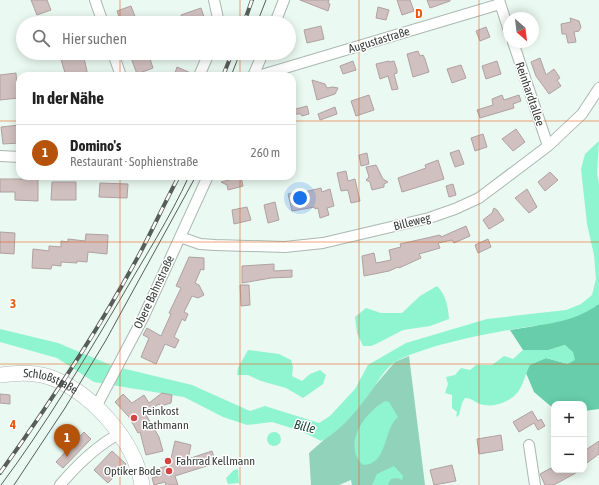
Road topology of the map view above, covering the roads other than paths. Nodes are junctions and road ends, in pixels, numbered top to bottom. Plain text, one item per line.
1 (95, 0) edge
2 (214, 0) edge
3 (284, 0) edge
4 (499, 2) edge
5 (503, 14) edge
6 (101, 16) edge
7 (217, 16) edge
8 (278, 16) edge
9 (515, 48) edge
10 (115, 60) edge
11 (206, 60) edge
12 (260, 60) edge
13 (120, 72) edge
14 (201, 72) edge
15 (255, 72) edge
16 (271, 72) edge
17 (599, 88) edge
18 (548, 146) junction
19 (0, 156) edge
20 (16, 157) edge
21 (206, 180) edge
22 (180, 238) junction
23 (0, 375) edge
24 (96, 406) junction
25 (119, 434) junction
26 (529, 445) dead end
27 (60, 485) edge
28 (142, 485) edge
29 (535, 485) edge

1 - 6 street
2 - 7 street
3 - 8 street
4 - 5 street
4 - 16 street, Augustastraße
9 - 18 street, Reinhardtallee
10 - 13 street
11 - 14 street
12 - 15 street
17 - 18 street, Billeweg
18 - 22 street, Billeweg
19 - 20 street
21 - 22 street, Obere Bahnstraße
22 - 24 street, Obere Bahnstraße
23 - 24 main road, Schloßstraße
24 - 25 main road, Schloßstraße
25 - 27 street
25 - 28 main road, Schloßstraße
26 - 29 street

